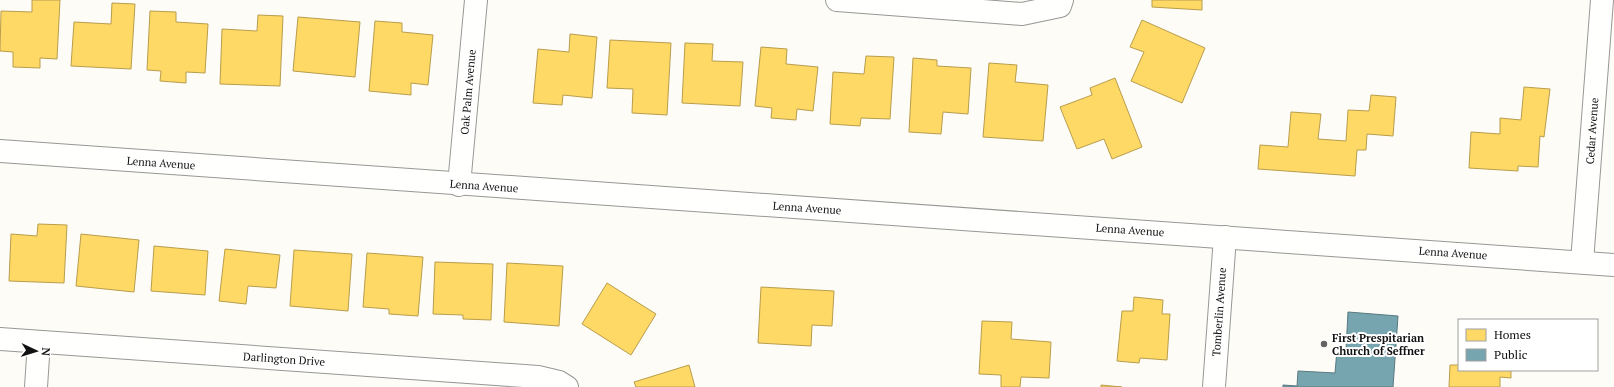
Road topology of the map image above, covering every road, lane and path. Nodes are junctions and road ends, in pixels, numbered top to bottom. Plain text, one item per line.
1 (476, 0) edge
2 (837, 0) edge
3 (1062, 0) edge
4 (1602, 0) edge
5 (0, 151) edge
6 (459, 185) junction
7 (1225, 237) junction
8 (1582, 262) junction
9 (1614, 265) edge
10 (0, 339) edge
11 (39, 342) junction
12 (36, 387) edge
13 (567, 387) edge
14 (1214, 387) edge

1 - 6 street, Oak Palm Avenue
2 - 3 street
4 - 8 street, Cedar Avenue
5 - 6 street, Lenna Avenue
6 - 7 street, Lenna Avenue
7 - 8 street, Lenna Avenue
7 - 14 street, Tomberlin Avenue
8 - 9 street, Lenna Avenue
10 - 11 street, Darlington Drive
11 - 12 street
11 - 13 street, Darlington Drive

